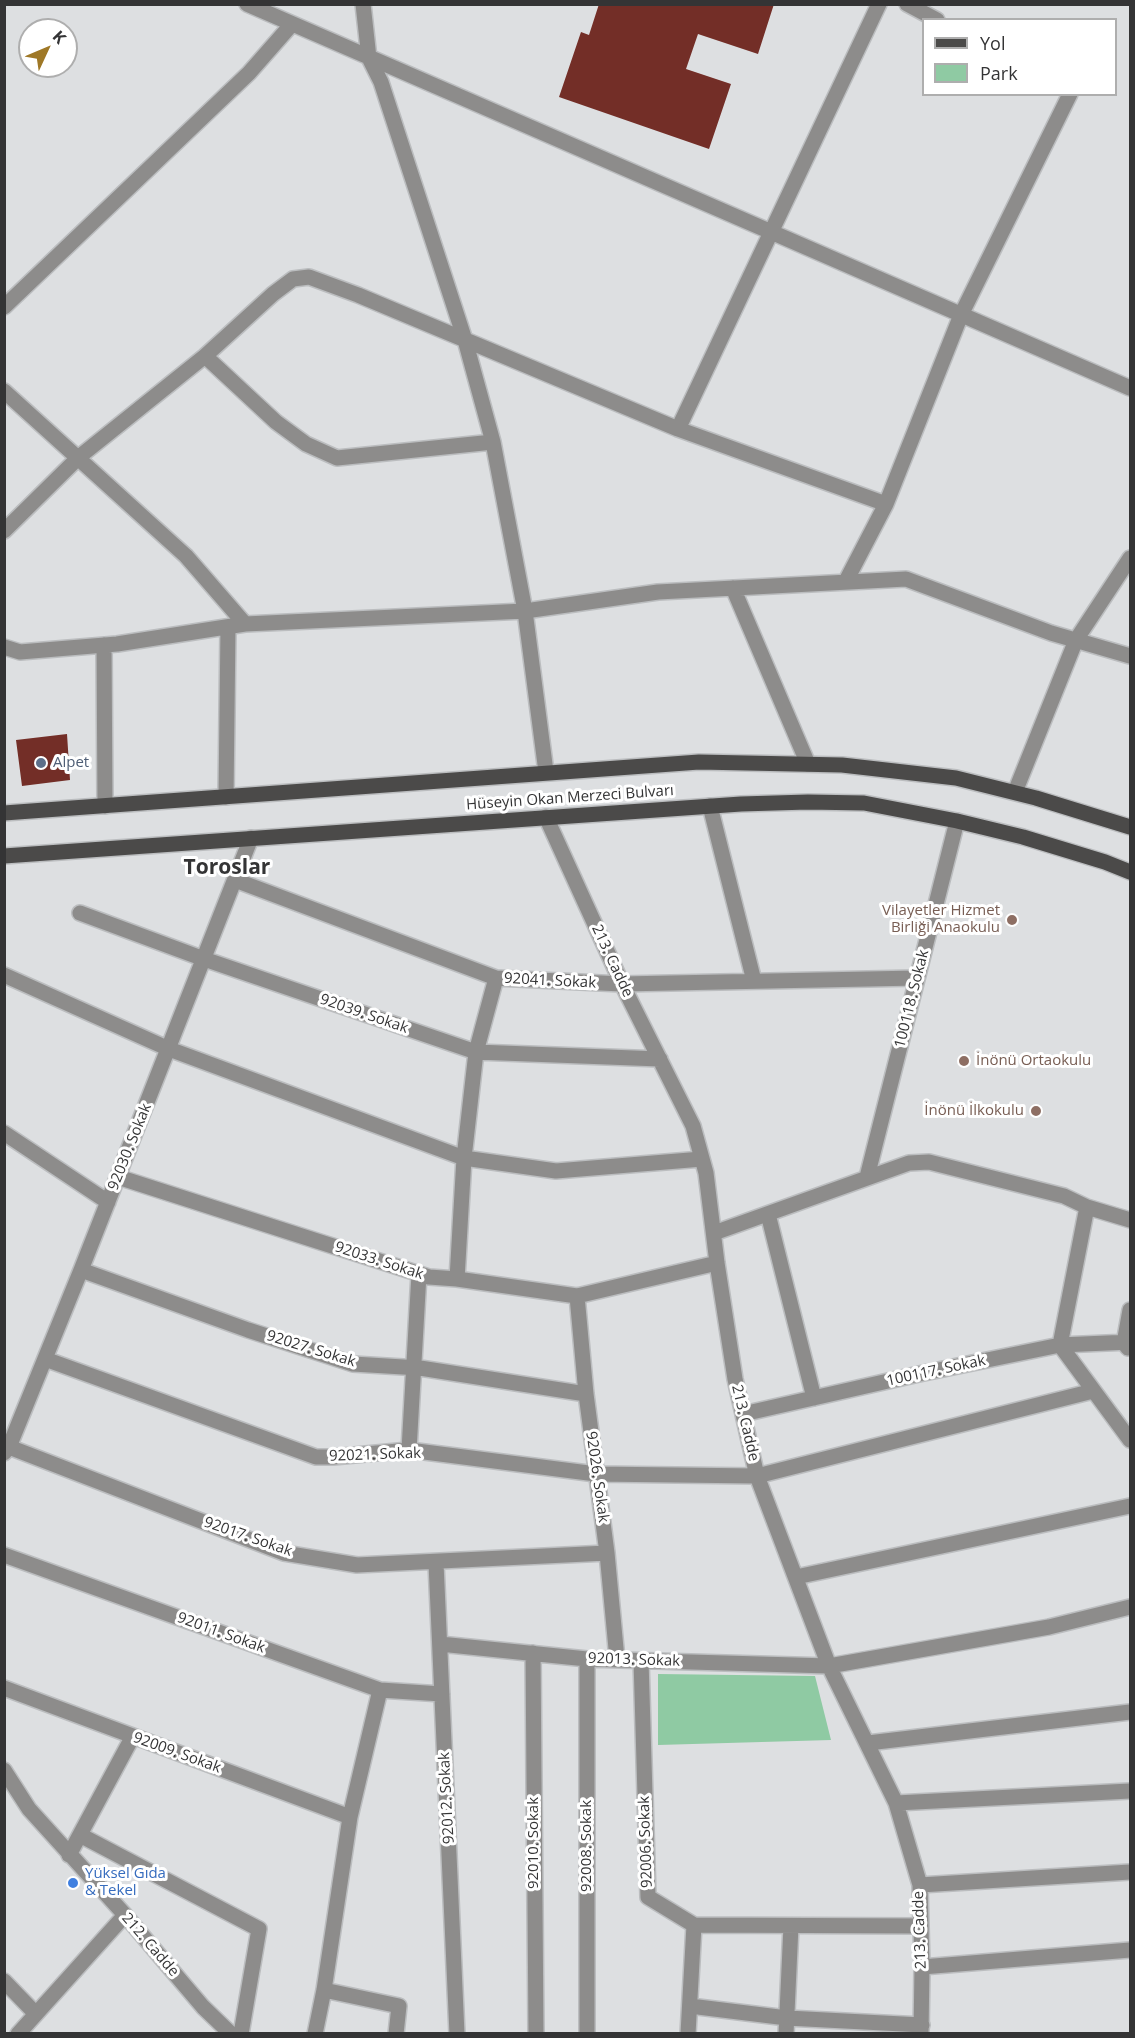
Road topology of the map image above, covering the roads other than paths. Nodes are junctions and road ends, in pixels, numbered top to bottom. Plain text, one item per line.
1 (247, 4) edge
2 (363, 4) edge
3 (879, 4) edge
4 (907, 4) edge
5 (933, 18) edge
6 (292, 24) junction
7 (369, 58) junction
8 (1069, 96) edge
9 (771, 232) junction
10 (4, 307) edge
11 (961, 315) junction
12 (465, 340) junction
13 (206, 356) junction
14 (1131, 388) edge
15 (4, 391) edge
16 (678, 429) junction
17 (493, 442) junction
18 (79, 457) junction
19 (886, 504) junction
20 (4, 531) edge
21 (1131, 558) edge
22 (846, 581) junction
23 (733, 588) junction
24 (525, 611) junction
25 (245, 624) junction
26 (228, 627) junction
27 (1077, 640) junction
28 (104, 645) junction
29 (4, 647) edge
30 (1131, 656) edge
31 (808, 764) junction
32 (546, 772) junction
33 (1015, 792) junction
34 (226, 797) junction
35 (105, 806) junction
36 (710, 806) junction
37 (4, 813) edge
38 (546, 817) junction
39 (957, 821) junction
40 (1131, 827) edge
41 (251, 838) junction
42 (4, 856) edge
43 (1131, 872) edge
44 (235, 880) junction
45 (80, 913) dead end
46 (204, 959) junction
47 (4, 975) edge
48 (496, 978) junction
49 (917, 978) junction
50 (754, 981) junction
51 (622, 984) junction
52 (169, 1049) junction
53 (477, 1052) junction
54 (660, 1059) junction
55 (4, 1133) edge
56 (464, 1158) junction
57 (702, 1159) junction
58 (118, 1177) junction
59 (867, 1177) junction
60 (108, 1202) junction
61 (1087, 1207) junction
62 (768, 1214) junction
63 (1131, 1220) edge
64 (714, 1233) junction
65 (717, 1263) junction
66 (81, 1270) junction
67 (419, 1274) junction
68 (456, 1279) junction
69 (577, 1296) junction
70 (1131, 1310) edge
71 (1060, 1345) junction
72 (1128, 1345) edge
73 (45, 1359) junction
74 (414, 1368) junction
75 (1093, 1391) junction
76 (586, 1394) junction
77 (814, 1398) junction
78 (743, 1414) junction
79 (1131, 1440) edge
80 (7, 1450) edge
81 (409, 1450) junction
82 (596, 1474) junction
83 (757, 1476) junction
84 (1131, 1506) edge
85 (607, 1553) junction
86 (4, 1555) edge
87 (436, 1563) junction
88 (796, 1577) junction
89 (1131, 1607) edge
90 (440, 1644) junction
91 (533, 1653) junction
92 (587, 1659) junction
93 (617, 1659) junction
94 (641, 1660) junction
95 (829, 1666) junction
96 (4, 1688) edge
97 (380, 1690) junction
98 (442, 1694) junction
99 (1131, 1712) edge
100 (133, 1736) junction
101 (868, 1743) junction
102 (4, 1770) edge
103 (1131, 1791) edge
104 (896, 1803) junction
105 (350, 1817) junction
106 (80, 1835) junction
107 (69, 1855) junction
108 (1131, 1872) edge
109 (920, 1885) junction
110 (125, 1915) junction
111 (694, 1924) junction
112 (791, 1926) junction
113 (921, 1926) junction
114 (1131, 1950) edge
115 (922, 1967) junction
116 (4, 1981) edge
117 (324, 1989) junction
118 (690, 2006) junction
119 (203, 2007) junction
120 (36, 2014) junction
121 (786, 2026) edge
122 (921, 2029) edge
123 (18, 2034) edge
124 (221, 2034) edge
125 (231, 2034) edge
126 (241, 2034) edge
127 (315, 2034) edge
128 (396, 2034) edge
129 (457, 2034) edge
130 (536, 2034) edge
131 (587, 2034) edge
132 (688, 2034) edge

1 - 6 street
2 - 7 street
3 - 9 street
4 - 5 street
6 - 7 street
6 - 10 street
7 - 9 street
7 - 12 street
8 - 11 street
9 - 11 street
9 - 16 street
11 - 14 street
11 - 19 street
12 - 13 street
12 - 16 street
12 - 17 street
13 - 17 street
13 - 18 street
15 - 18 street
16 - 19 street
17 - 24 street
18 - 20 street
18 - 25 street
19 - 22 street
21 - 27 street
22 - 23 street
22 - 27 street
23 - 24 street
23 - 31 street
24 - 25 street
24 - 32 street
25 - 26 street
26 - 28 street
26 - 34 street
27 - 30 street
27 - 33 street
28 - 29 street
28 - 35 street
31 - 32 main road, Hüseyin Okan Merzeci Bulvarı
31 - 33 main road, Hüseyin Okan Merzeci Bulvarı
32 - 34 main road, Hüseyin Okan Merzeci Bulvarı
33 - 40 main road, Hüseyin Okan Merzeci Bulvarı
34 - 35 main road, Hüseyin Okan Merzeci Bulvarı
35 - 37 main road, Hüseyin Okan Merzeci Bulvarı
36 - 38 main road, Hüseyin Okan Merzeci Bulvarı
36 - 39 main road, Hüseyin Okan Merzeci Bulvarı
36 - 50 street
38 - 41 main road, Hüseyin Okan Merzeci Bulvarı
38 - 51 street, 213. Cadde
39 - 43 main road, Hüseyin Okan Merzeci Bulvarı
39 - 49 street, 100118. Sokak
41 - 42 main road, Hüseyin Okan Merzeci Bulvarı
41 - 44 street, 92030. Sokak
44 - 46 street, 92030. Sokak
44 - 48 street, 92041. Sokak
45 - 46 street, 92039. Sokak
46 - 52 street, 92030. Sokak
46 - 53 street, 92039. Sokak
47 - 52 street
48 - 51 street, 92041. Sokak
48 - 53 street
49 - 50 street, 92041. Sokak
49 - 59 street, 100118. Sokak
50 - 51 street, 92041. Sokak
51 - 54 street, 213. Cadde
52 - 56 street
52 - 58 street, 92030. Sokak
53 - 54 street, 92039. Sokak
53 - 56 street
54 - 57 street, 213. Cadde
55 - 60 street
56 - 57 street
56 - 68 street
57 - 64 street, 213. Cadde
58 - 60 street, 92030. Sokak
58 - 67 street, 92033. Sokak
59 - 61 street
59 - 62 street
60 - 66 street, 92030. Sokak
61 - 63 street
61 - 71 street
62 - 64 street
62 - 77 street
64 - 65 street, 213. Cadde
65 - 69 street, 92033. Sokak
65 - 78 street, 213. Cadde
66 - 73 street, 92030. Sokak
66 - 74 street, 92027. Sokak
67 - 68 street, 92033. Sokak
67 - 74 street
68 - 69 street, 92033. Sokak
69 - 76 street, 92026. Sokak
70 - 72 street
71 - 72 street, 100117. Sokak
71 - 75 street
71 - 77 street, 100117. Sokak
73 - 80 street, 92030. Sokak
73 - 81 street, 92021. Sokak
74 - 76 street, 92027. Sokak
74 - 81 street
75 - 79 street
75 - 83 street, 92021. Sokak
76 - 82 street, 92026. Sokak
77 - 78 street, 100117. Sokak
78 - 83 street, 213. Cadde
80 - 87 street, 92017. Sokak
81 - 82 street, 92021. Sokak
82 - 83 street, 92021. Sokak
82 - 85 street, 92026. Sokak
83 - 88 street, 213. Cadde
84 - 88 street
85 - 87 street, 92017. Sokak
85 - 93 street, 92026. Sokak
86 - 97 street, 92011. Sokak
87 - 90 street, 92012. Sokak
88 - 95 street, 213. Cadde
89 - 95 street, 92013. Sokak
90 - 91 street, 92013. Sokak
90 - 98 street, 92012. Sokak
91 - 92 street, 92013. Sokak
91 - 130 street, 92010. Sokak
92 - 93 street, 92013. Sokak
92 - 131 street, 92008. Sokak
93 - 94 street, 92013. Sokak
94 - 95 street, 92013. Sokak
94 - 111 street, 92006. Sokak
95 - 101 street, 213. Cadde
96 - 100 street, 92009. Sokak
97 - 98 street, 92011. Sokak
97 - 105 street
98 - 129 street, 92012. Sokak
99 - 101 street
100 - 105 street, 92009. Sokak
100 - 106 street
101 - 104 street, 213. Cadde
102 - 107 street, 212. Cadde
103 - 104 street
104 - 109 street, 213. Cadde
105 - 117 street
106 - 107 street
106 - 126 street
107 - 110 street, 212. Cadde
108 - 109 street
109 - 113 street, 213. Cadde
110 - 119 street, 212. Cadde
110 - 120 street
111 - 112 street
111 - 118 street
112 - 113 street
112 - 121 street
113 - 115 street, 213. Cadde
114 - 115 street
115 - 122 street, 213. Cadde
116 - 120 street
117 - 127 street
117 - 128 street
118 - 121 street
118 - 132 street
119 - 124 street
119 - 125 street, 212. Cadde
120 - 123 street
121 - 122 street

